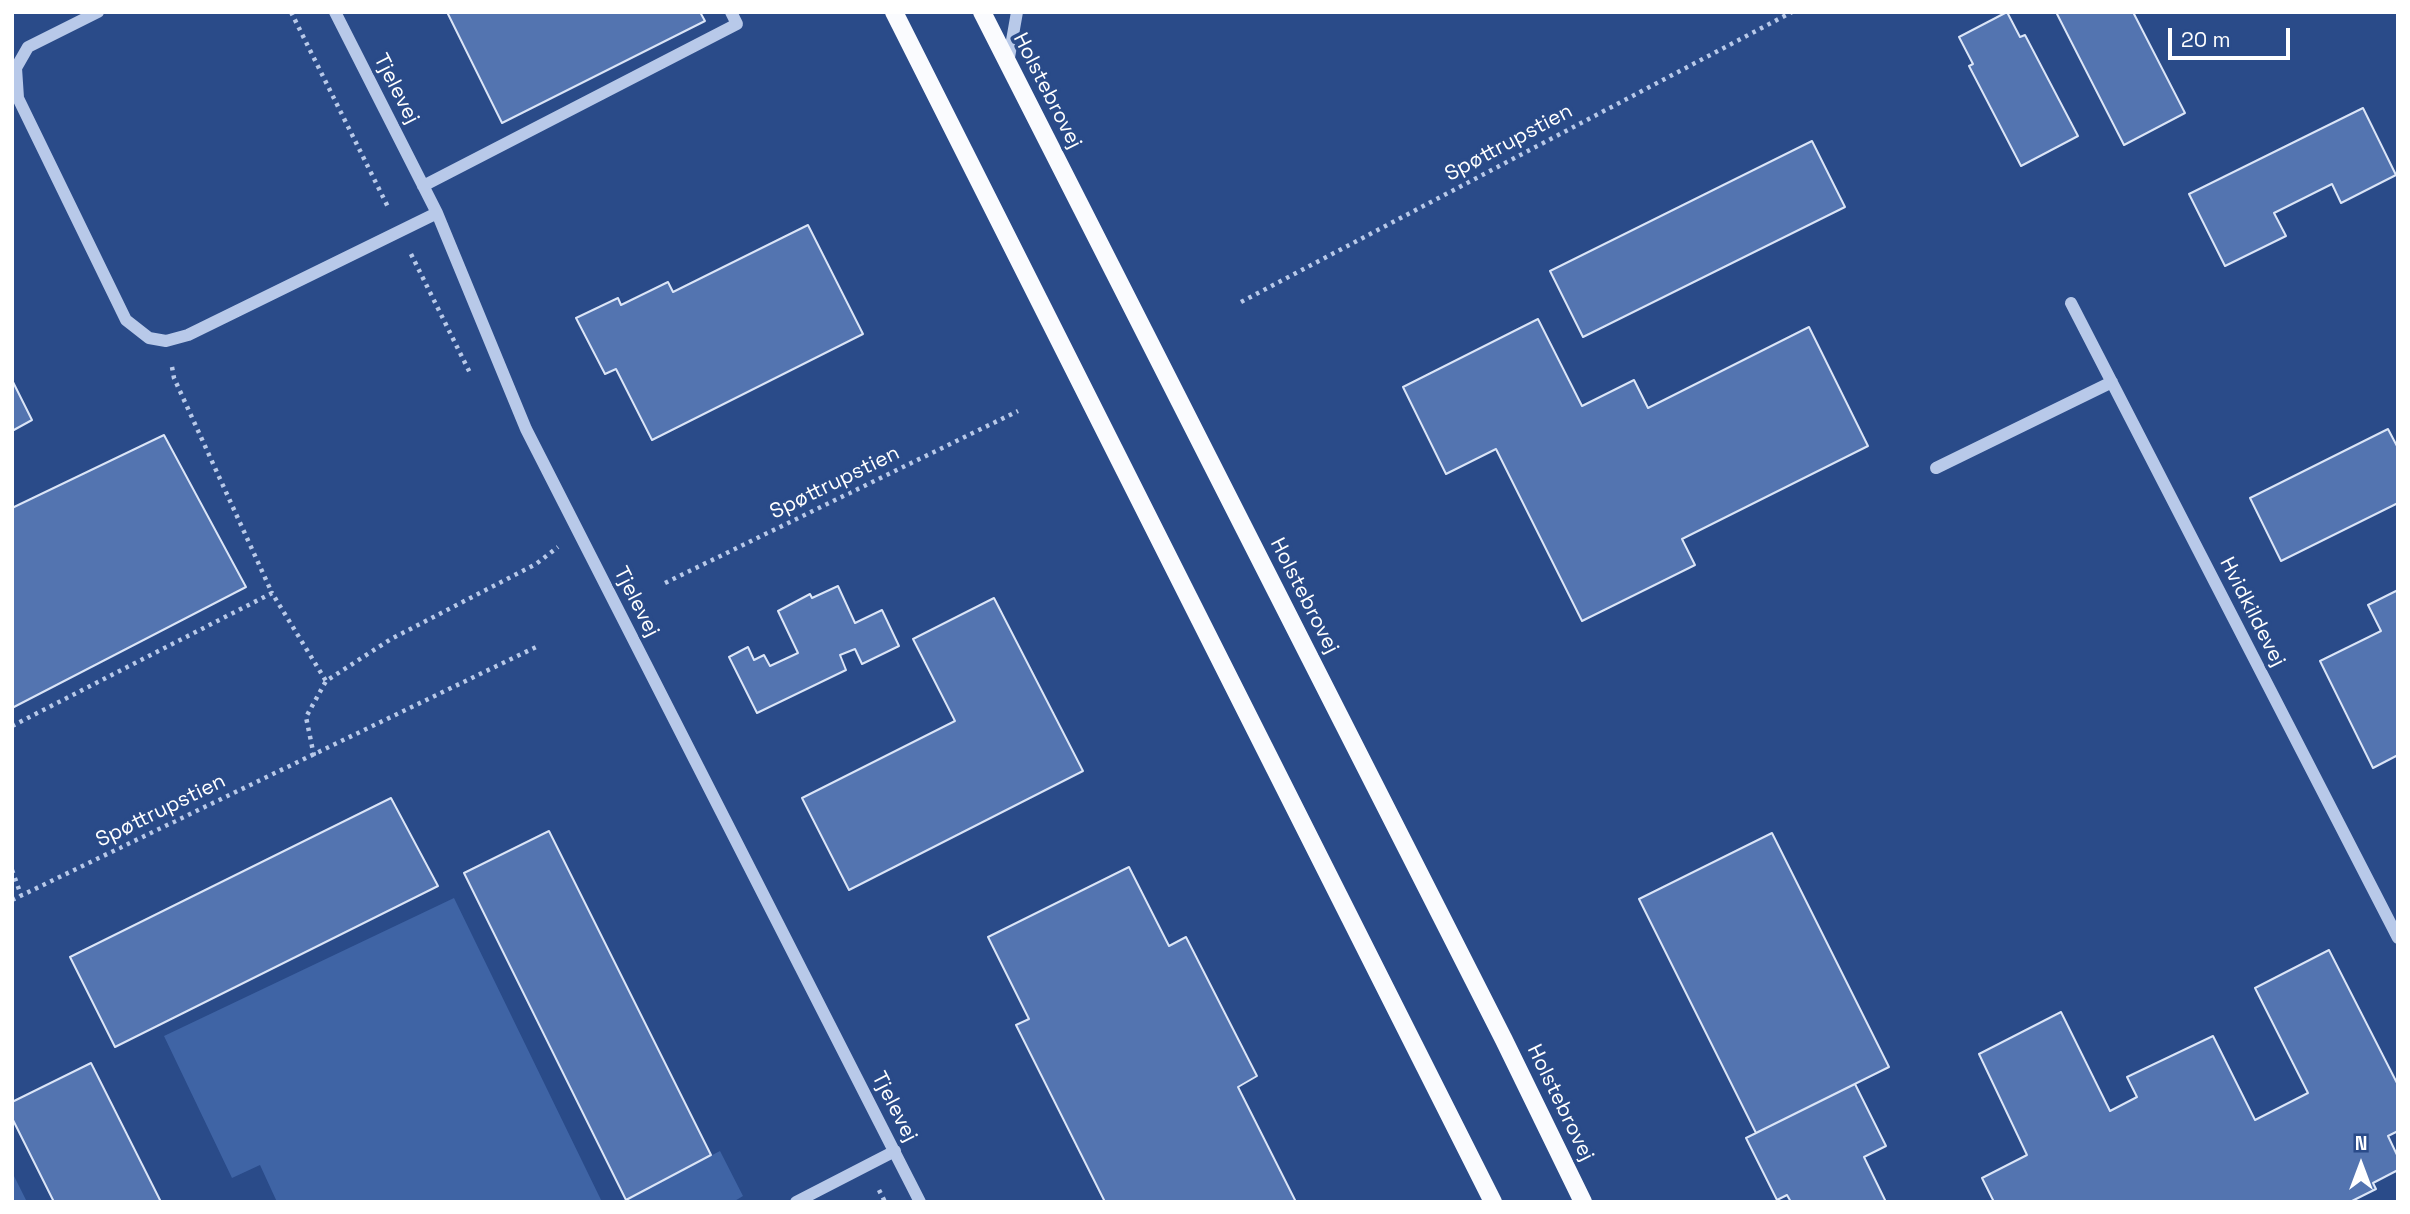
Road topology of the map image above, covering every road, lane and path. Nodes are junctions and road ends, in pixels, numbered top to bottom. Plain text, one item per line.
1 (98, 12) edge
2 (335, 12) edge
3 (731, 12) edge
4 (894, 12) edge
5 (982, 12) edge
6 (1017, 12) edge
7 (1792, 12) edge
8 (1008, 64) junction
9 (423, 186) junction
10 (437, 213) junction
11 (1241, 302) dead end
12 (2071, 303) dead end
13 (166, 341) junction
14 (2112, 382) junction
15 (1018, 411) dead end
16 (1936, 468) dead end
17 (581, 538) junction
18 (665, 583) dead end
19 (272, 593) junction
20 (536, 647) dead end
21 (326, 681) junction
22 (12, 726) edge
23 (314, 756) junction
24 (12, 870) edge
25 (21, 895) junction
26 (12, 900) edge
27 (2398, 938) edge
28 (895, 1151) junction
29 (796, 1202) edge
30 (920, 1202) edge
31 (1493, 1202) edge
32 (1583, 1202) edge

1 - 13 street
2 - 9 street, Tjelevej
3 - 9 street
4 - 31 main road
5 - 8 main road, Holstebrovej
6 - 8 street
7 - 11 path, Spøttrupstien
8 - 32 main road, Holstebrovej
9 - 10 street, Tjelevej
10 - 13 street
10 - 17 street, Tjelevej
12 - 14 street, Hvidkildevej
13 - 19 path
14 - 16 street
14 - 27 street, Hvidkildevej
15 - 18 path, Spøttrupstien
17 - 21 path
17 - 28 street, Tjelevej
19 - 21 path
19 - 22 path
20 - 23 path, Spøttrupstien
21 - 23 path
23 - 25 path, Spøttrupstien
24 - 25 path
25 - 26 path, Spøttrupstien
28 - 29 street
28 - 30 street, Tjelevej

